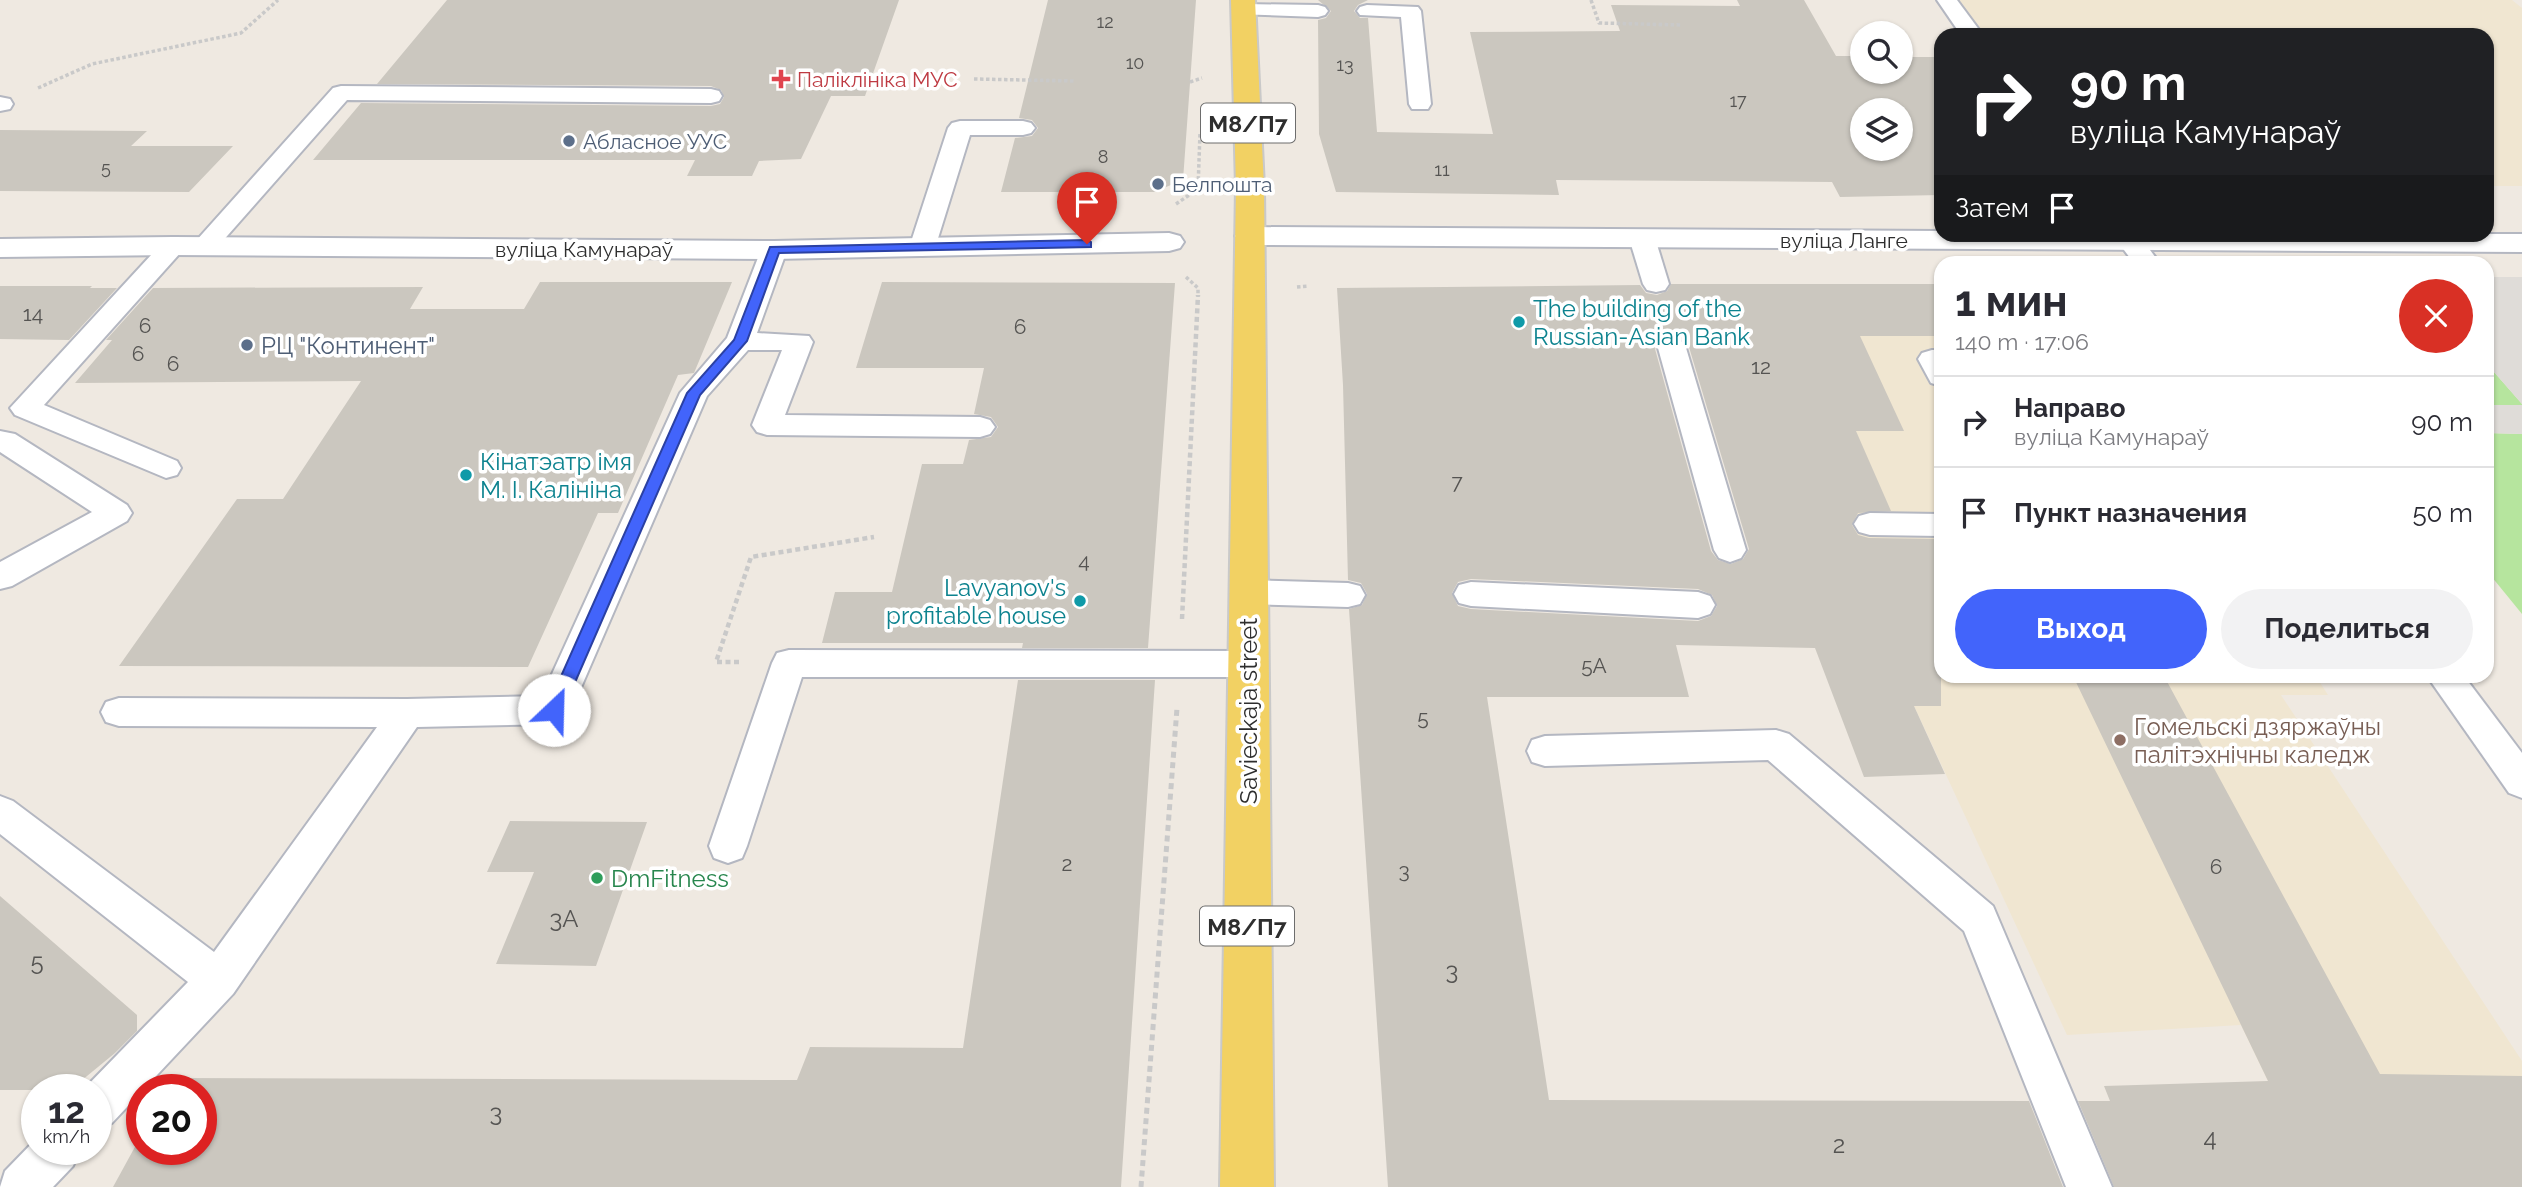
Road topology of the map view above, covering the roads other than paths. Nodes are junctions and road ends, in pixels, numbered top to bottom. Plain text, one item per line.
1 (1947, 0) edge
2 (1243, 5) edge
3 (1318, 11) dead end
4 (1367, 11) dead end
5 (1967, 28) edge
6 (711, 96) dead end
7 (1420, 104) dead end
8 (1023, 128) dead end
9 (1250, 236) junction
10 (1642, 238) junction
11 (1169, 242) dead end
12 (2522, 243) edge
13 (173, 246) junction
14 (2133, 246) edge
15 (204, 247) junction
16 (0, 248) edge
17 (922, 248) junction
18 (774, 250) junction
19 (1656, 284) dead end
20 (740, 341) junction
21 (1672, 348) dead end
22 (980, 428) dead end
23 (0, 441) edge
24 (166, 468) dead end
25 (1870, 524) dead end
26 (1934, 525) edge
27 (1730, 550) dead end
28 (0, 577) edge
29 (1248, 592) junction
30 (1471, 594) dead end
31 (1348, 595) dead end
32 (1698, 605) dead end
33 (1248, 664) junction
34 (2450, 683) edge
35 (119, 712) dead end
36 (407, 713) junction
37 (1545, 751) dead end
38 (2522, 782) edge
39 (0, 812) edge
40 (728, 846) dead end
41 (218, 979) junction
42 (112, 1091) edge
43 (42, 1165) edge
44 (21, 1187) edge
45 (1247, 1187) edge
46 (2089, 1187) edge

1 - 5 lane
2 - 3 lane
2 - 9 main road, М8/П7
4 - 7 lane
6 - 15 lane
8 - 17 lane
9 - 10 street, вуліца Ланге
9 - 29 main road, Savieckaja street / М8/П7
10 - 14 street, вуліца Ланге
10 - 19 lane
11 - 17 street, вуліца Камунараў
12 - 14 street, вуліца Ланге
13 - 15 street, вуліца Камунараў
13 - 16 street, вуліца Камунараў
13 - 24 lane
15 - 18 street, вуліца Камунараў
17 - 18 street, вуліца Камунараў
18 - 20 lane
20 - 22 lane
20 - 36 lane
21 - 27 lane
23 - 28 lane
25 - 26 lane
29 - 31 lane
29 - 33 main road, Savieckaja street / М8/П7
30 - 32 lane
33 - 40 lane
33 - 45 main road, Savieckaja street / М8/П7
34 - 38 lane
35 - 36 lane
36 - 41 lane
37 - 46 lane
39 - 41 lane
41 - 42 lane
43 - 44 lane

